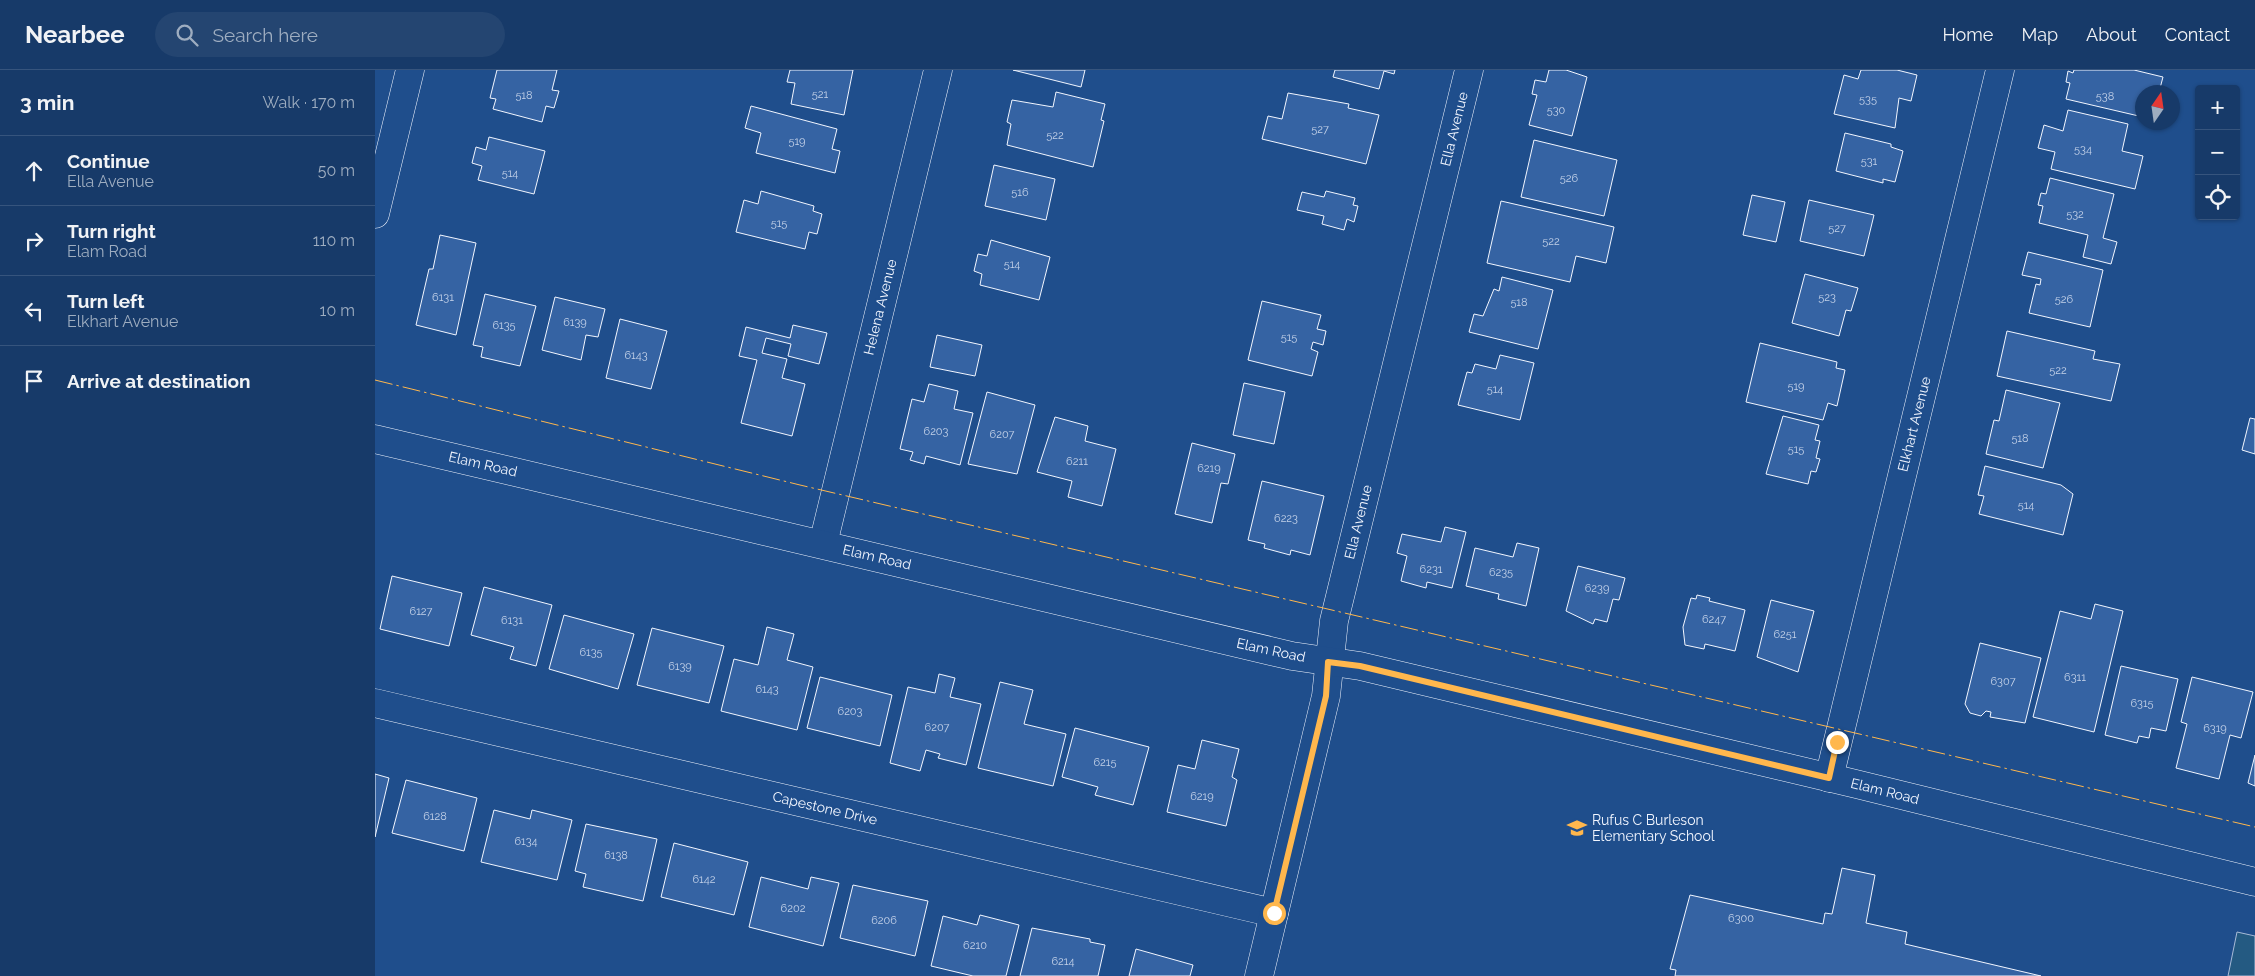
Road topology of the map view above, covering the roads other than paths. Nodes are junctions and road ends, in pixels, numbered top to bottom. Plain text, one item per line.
1 (410, 70) edge
2 (938, 70) edge
3 (1469, 70) edge
4 (2000, 70) edge
5 (375, 214) edge
6 (375, 439) edge
7 (823, 544) junction
8 (1328, 662) junction
9 (375, 703) edge
10 (1829, 778) junction
11 (2255, 882) edge
12 (1274, 913) junction
13 (1259, 976) edge

1 - 5 street
2 - 7 street, Helena Avenue
3 - 8 street, Ella Avenue
4 - 10 street, Elkhart Avenue
6 - 7 street, Elam Road
7 - 8 street, Elam Road
8 - 10 street, Elam Road
8 - 12 street, Ella Avenue
9 - 12 street, Capestone Drive
10 - 11 street, Elam Road
12 - 13 street, Ella Avenue

